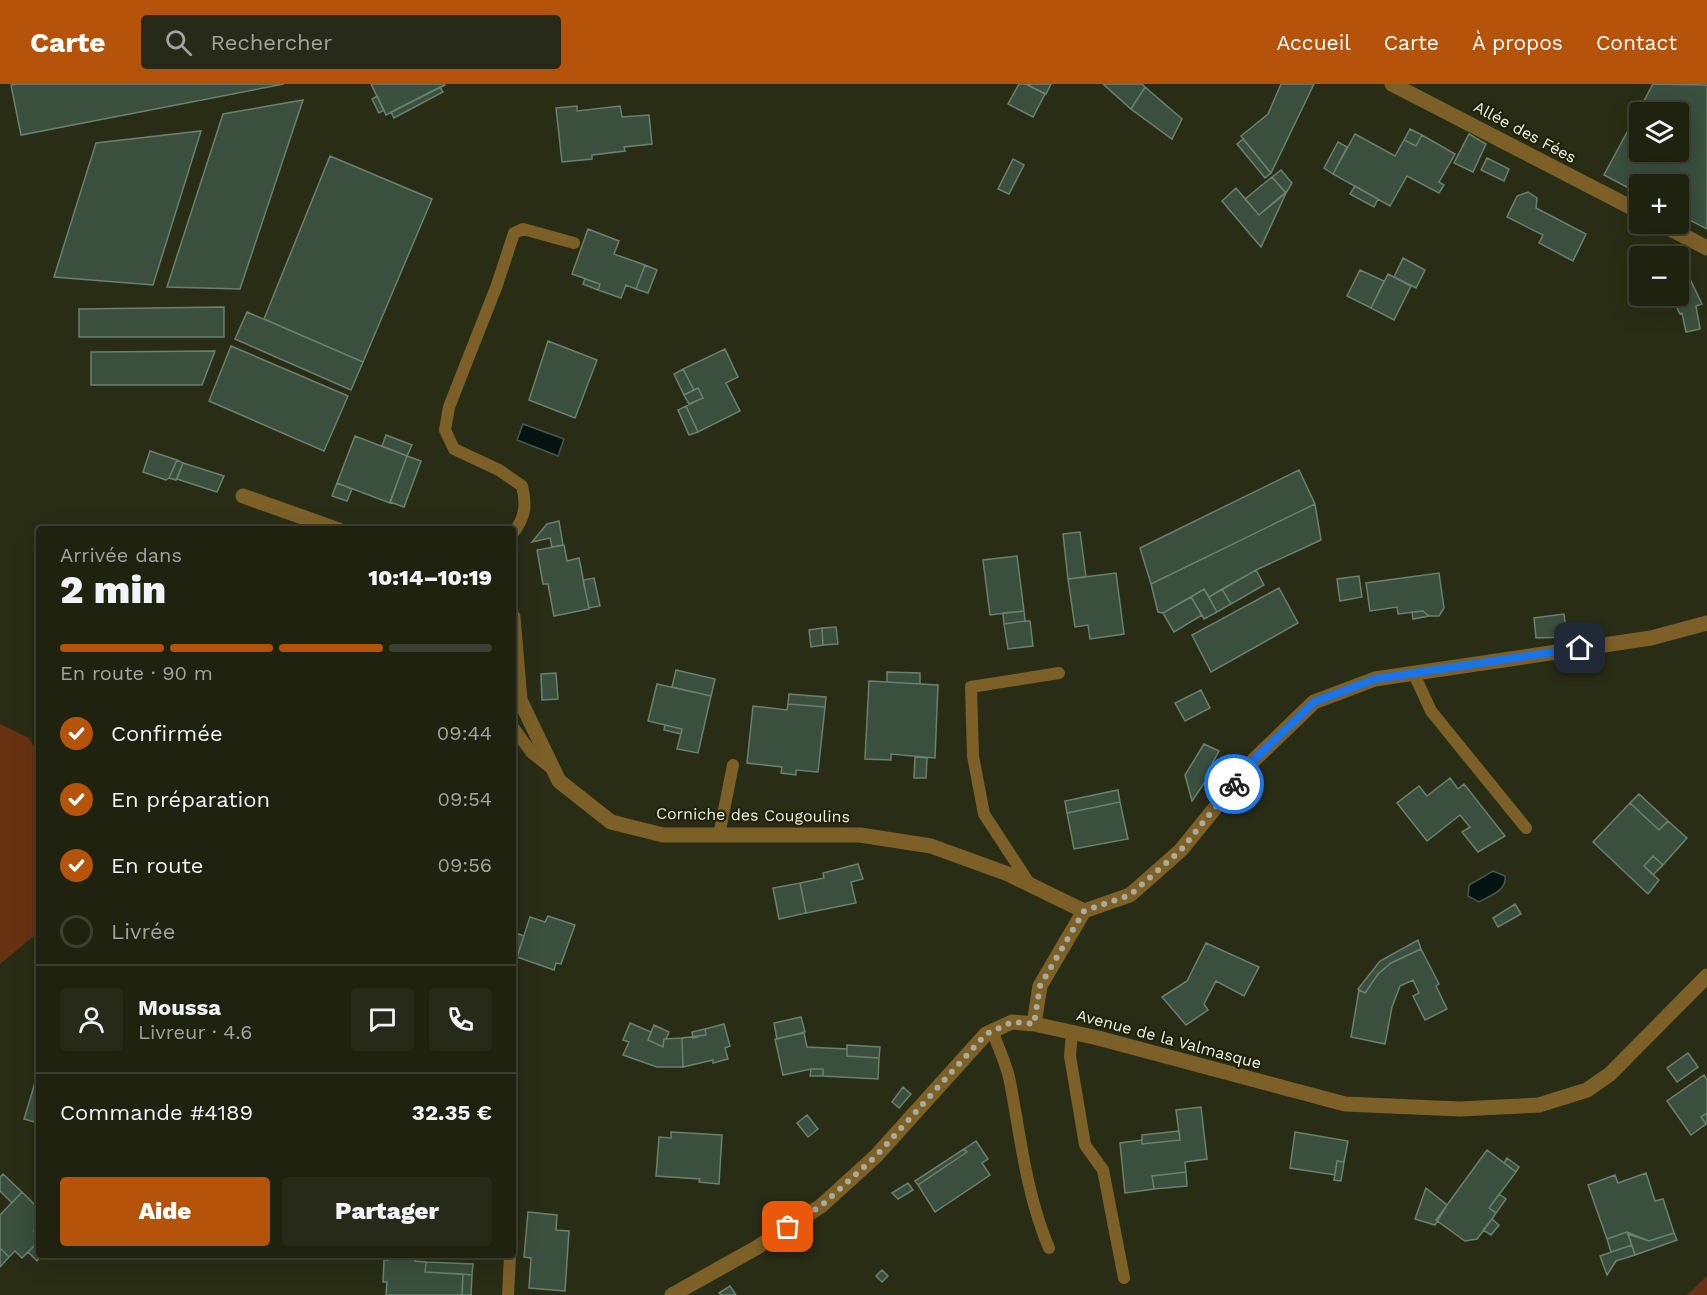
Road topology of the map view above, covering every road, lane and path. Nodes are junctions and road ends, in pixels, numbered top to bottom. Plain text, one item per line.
1 (1392, 84) edge
2 (1629, 206) edge
3 (1680, 234) edge
4 (574, 243) dead end
5 (1707, 248) edge
6 (243, 496) dead end
7 (328, 526) edge
8 (516, 529) edge
9 (1707, 623) edge
10 (516, 653) edge
11 (1059, 673) dead end
12 (1414, 674) junction
13 (516, 731) edge
14 (733, 765) dead end
15 (552, 768) junction
16 (1526, 828) dead end
17 (720, 835) junction
18 (1029, 884) junction
19 (1084, 911) junction
20 (1707, 976) edge
21 (1034, 1024) junction
22 (992, 1030) junction
23 (1072, 1032) junction
24 (1049, 1248) dead end
25 (510, 1258) edge
26 (1124, 1278) dead end
27 (508, 1295) edge
28 (672, 1295) edge

1 - 2 street, Allée des Fées
3 - 5 street
4 - 8 lane
6 - 7 street
9 - 12 street
10 - 15 street, Corniche des Cougoulins
11 - 18 lane
12 - 16 lane
12 - 19 street
13 - 15 lane
14 - 17 lane
15 - 17 street, Corniche des Cougoulins
17 - 18 street, Corniche des Cougoulins
18 - 19 street, Corniche des Cougoulins
19 - 21 street
20 - 23 street, Avenue de la Valmasque
21 - 22 street, Avenue de la Valmasque
21 - 23 street, Avenue de la Valmasque
22 - 24 lane
22 - 28 street
23 - 26 lane
25 - 27 lane

